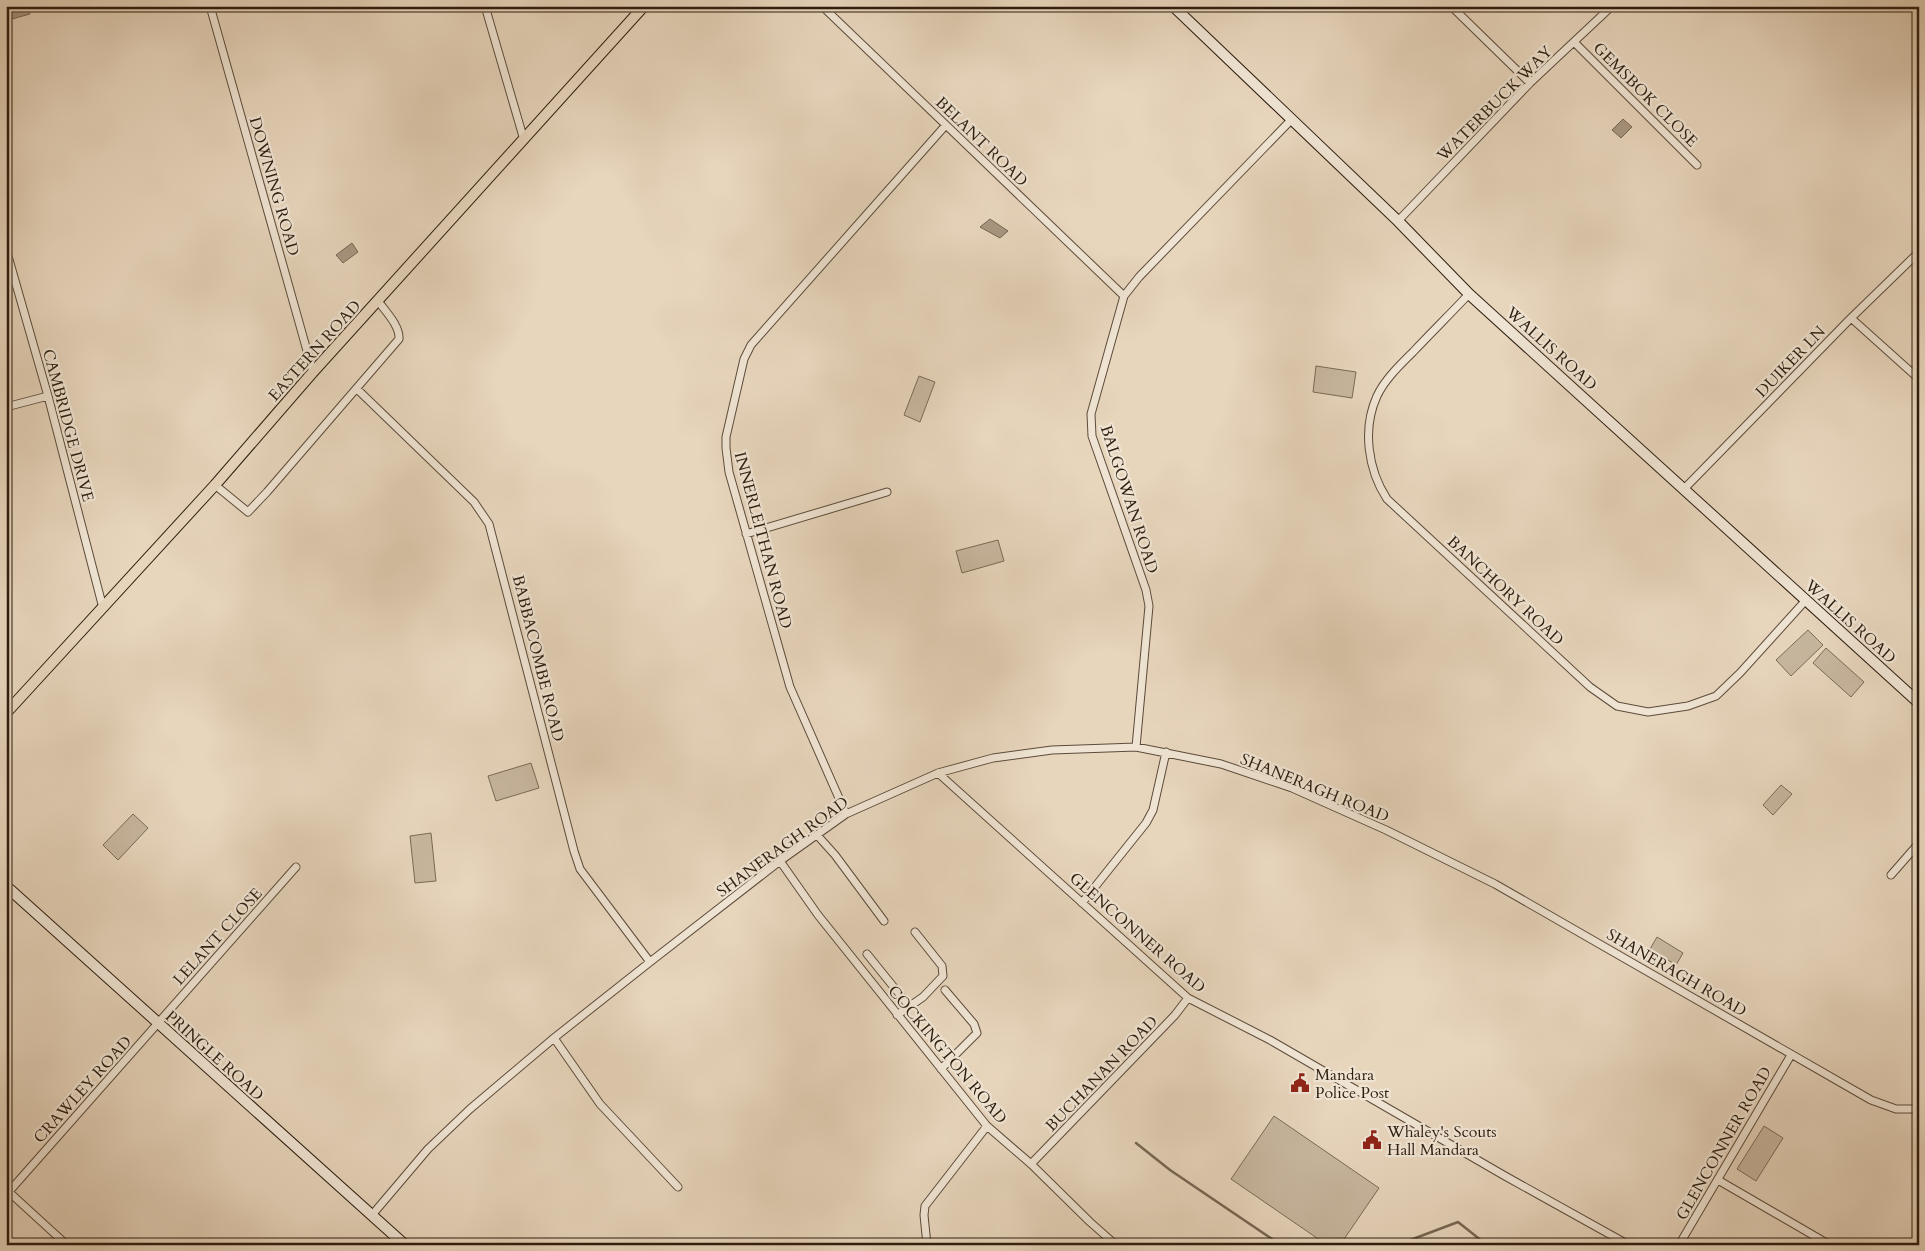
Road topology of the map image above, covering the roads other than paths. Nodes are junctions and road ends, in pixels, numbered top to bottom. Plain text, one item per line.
1 (210, 6) edge
2 (485, 6) edge
3 (644, 6) edge
4 (822, 6) edge
5 (1173, 6) edge
6 (1451, 6) edge
7 (1612, 6) edge
8 (1575, 43) junction
9 (1530, 83) junction
10 (1292, 120) junction
11 (945, 126) junction
12 (524, 140) junction
13 (1697, 165) dead end
14 (1398, 221) junction
15 (6, 249) edge
16 (1918, 252) edge
17 (1470, 294) junction
18 (1124, 296) junction
19 (378, 301) junction
20 (1851, 318) junction
21 (313, 372) junction
22 (1919, 380) edge
23 (357, 389) junction
24 (48, 396) junction
25 (6, 408) edge
26 (215, 485) junction
27 (1683, 490) junction
28 (887, 492) dead end
29 (746, 534) junction
30 (1806, 600) junction
31 (103, 608) junction
32 (1919, 703) edge
33 (6, 713) edge
34 (1136, 747) junction
35 (1166, 752) junction
36 (938, 773) junction
37 (846, 814) junction
38 (817, 835) junction
39 (1919, 843) edge
40 (780, 861) junction
41 (296, 867) dead end
42 (1891, 875) dead end
43 (6, 886) edge
44 (1082, 903) junction
45 (884, 921) dead end
46 (915, 932) dead end
47 (867, 954) dead end
48 (650, 962) junction
49 (946, 990) dead end
50 (1188, 998) junction
51 (909, 1006) junction
52 (896, 1015) junction
53 (158, 1024) junction
54 (554, 1038) junction
55 (1791, 1055) junction
56 (941, 1069) junction
57 (1919, 1109) edge
58 (987, 1126) junction
59 (1031, 1164) junction
60 (1718, 1180) junction
61 (678, 1186) dead end
62 (8, 1193) edge
63 (372, 1215) junction
64 (66, 1245) edge
65 (405, 1245) edge
66 (927, 1245) edge
67 (1116, 1245) edge
68 (1629, 1245) edge
69 (1679, 1245) edge
70 (1830, 1245) edge

1 - 21 street, DOWNING ROAD
2 - 12 street
3 - 12 main road, EASTERN ROAD
4 - 11 street, BELANT ROAD
5 - 10 street, WALLIS ROAD
6 - 9 street
7 - 8 street, WATERBUCK WAY
8 - 9 street, WATERBUCK WAY
8 - 13 street, GEMSBOK CLOSE
9 - 14 street, WATERBUCK WAY
10 - 14 street, WALLIS ROAD
10 - 18 street, BALGOWAN ROAD
11 - 18 street, BELANT ROAD
11 - 29 street, INNERLEITHAN ROAD
12 - 19 main road, EASTERN ROAD
14 - 17 street, WALLIS ROAD
15 - 24 street, CAMBRIDGE DRIVE
16 - 20 street, DUIKER LN
17 - 27 street, WALLIS ROAD
17 - 30 street, BANCHORY ROAD
18 - 34 street, BALGOWAN ROAD
19 - 21 main road, EASTERN ROAD
19 - 23 street
20 - 22 street
20 - 27 street, DUIKER LN
21 - 26 main road, EASTERN ROAD
23 - 26 street
23 - 48 street, BABBACOMBE ROAD
24 - 25 street
24 - 31 street, CAMBRIDGE DRIVE
26 - 31 main road, EASTERN ROAD
27 - 30 street, WALLIS ROAD
28 - 29 street
29 - 37 street, INNERLEITHAN ROAD
30 - 32 street, WALLIS ROAD
31 - 33 main road, EASTERN ROAD
34 - 35 street, SHANERAGH ROAD
34 - 36 street, SHANERAGH ROAD
35 - 44 street
35 - 55 street, SHANERAGH ROAD
36 - 37 street, SHANERAGH ROAD
36 - 44 street, GLENCONNER ROAD
37 - 38 street, SHANERAGH ROAD
38 - 40 street, SHANERAGH ROAD
38 - 45 street
39 - 42 street
40 - 48 street, SHANERAGH ROAD
40 - 52 street, COCKINGTON ROAD
41 - 53 street, LELANT CLOSE
43 - 53 street, PRINGLE ROAD
44 - 50 street, GLENCONNER ROAD
46 - 51 street
47 - 51 street
48 - 54 street, SHANERAGH ROAD
49 - 56 street
50 - 59 street, BUCHANAN ROAD
50 - 68 street, GLENCONNER ROAD
51 - 52 street
52 - 56 street, COCKINGTON ROAD
53 - 62 street, CRAWLEY ROAD
53 - 63 street, PRINGLE ROAD
54 - 61 street
54 - 63 street, SHANERAGH ROAD
55 - 57 street, SHANERAGH ROAD
55 - 60 street, GLENCONNER ROAD
56 - 58 street, COCKINGTON ROAD
58 - 59 street, COCKINGTON ROAD
58 - 66 street
59 - 67 street, COCKINGTON ROAD
60 - 69 street, GLENCONNER ROAD
60 - 70 street
62 - 64 street
63 - 65 street, PRINGLE ROAD

